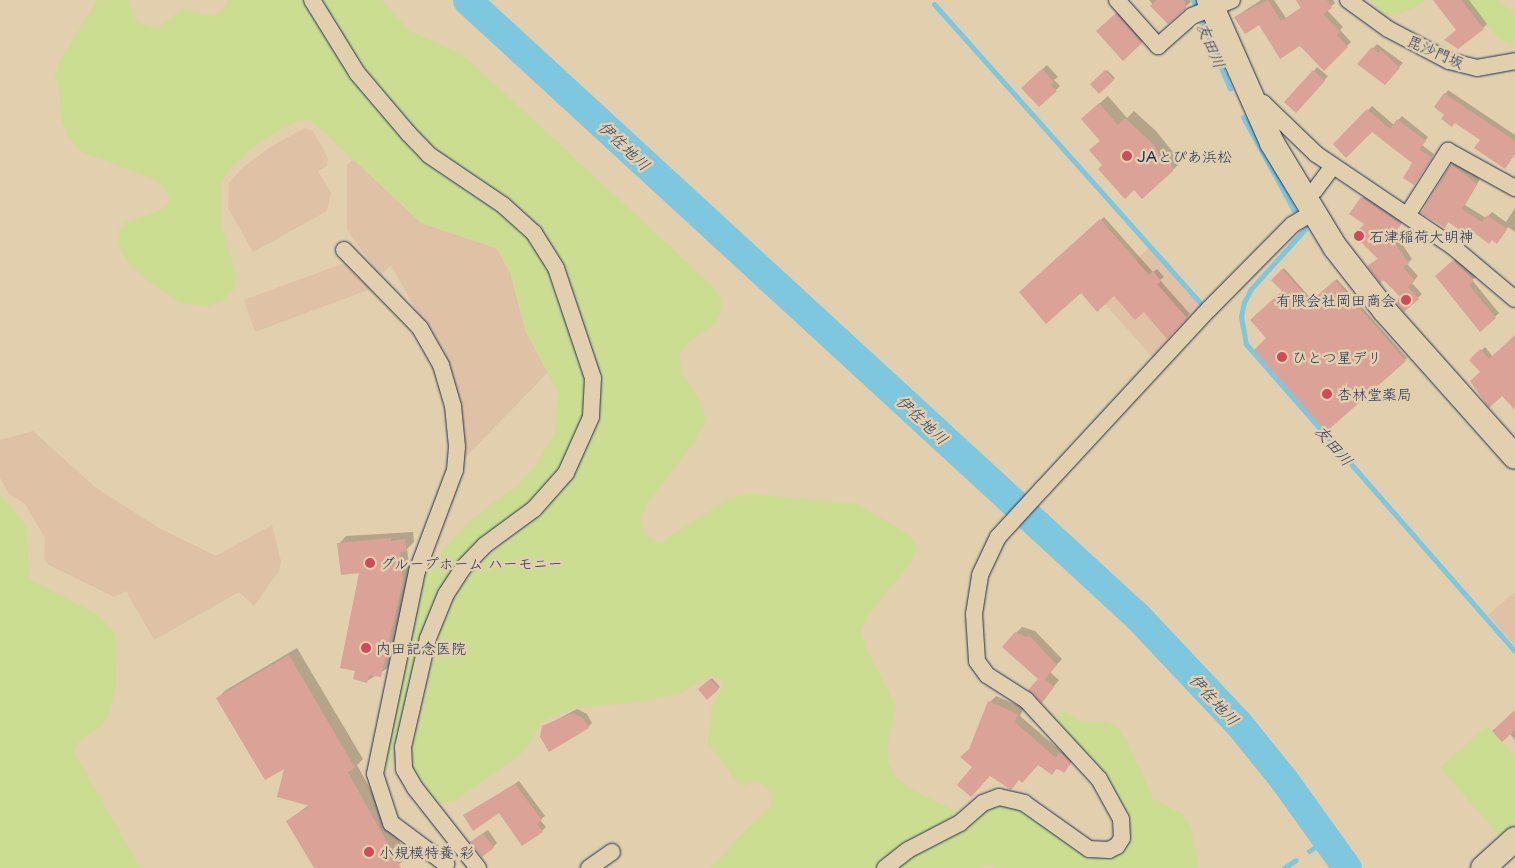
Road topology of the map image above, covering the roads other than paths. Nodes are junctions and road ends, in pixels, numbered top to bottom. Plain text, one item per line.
1 (312, 0) edge
2 (1117, 0) edge
3 (1348, 0) edge
4 (1210, 7) edge
5 (1515, 61) edge
6 (1254, 107) junction
7 (1333, 166) junction
8 (1515, 188) edge
9 (1308, 205) junction
10 (1408, 214) junction
11 (344, 250) dead end
12 (1515, 299) edge
13 (1515, 457) edge
14 (1515, 839) edge
15 (466, 852) junction
16 (612, 852) dead end
17 (442, 866) edge
18 (478, 868) edge
19 (589, 868) edge
20 (886, 868) edge
21 (1483, 868) edge

1 - 15 street
2 - 4 street
3 - 5 street, 毘沙門坂
4 - 6 street
6 - 7 street
6 - 9 street
7 - 9 street
7 - 10 street
8 - 10 street
9 - 13 street
9 - 20 street
10 - 12 street
11 - 17 street
14 - 21 street
15 - 17 street
15 - 18 street
16 - 19 street

